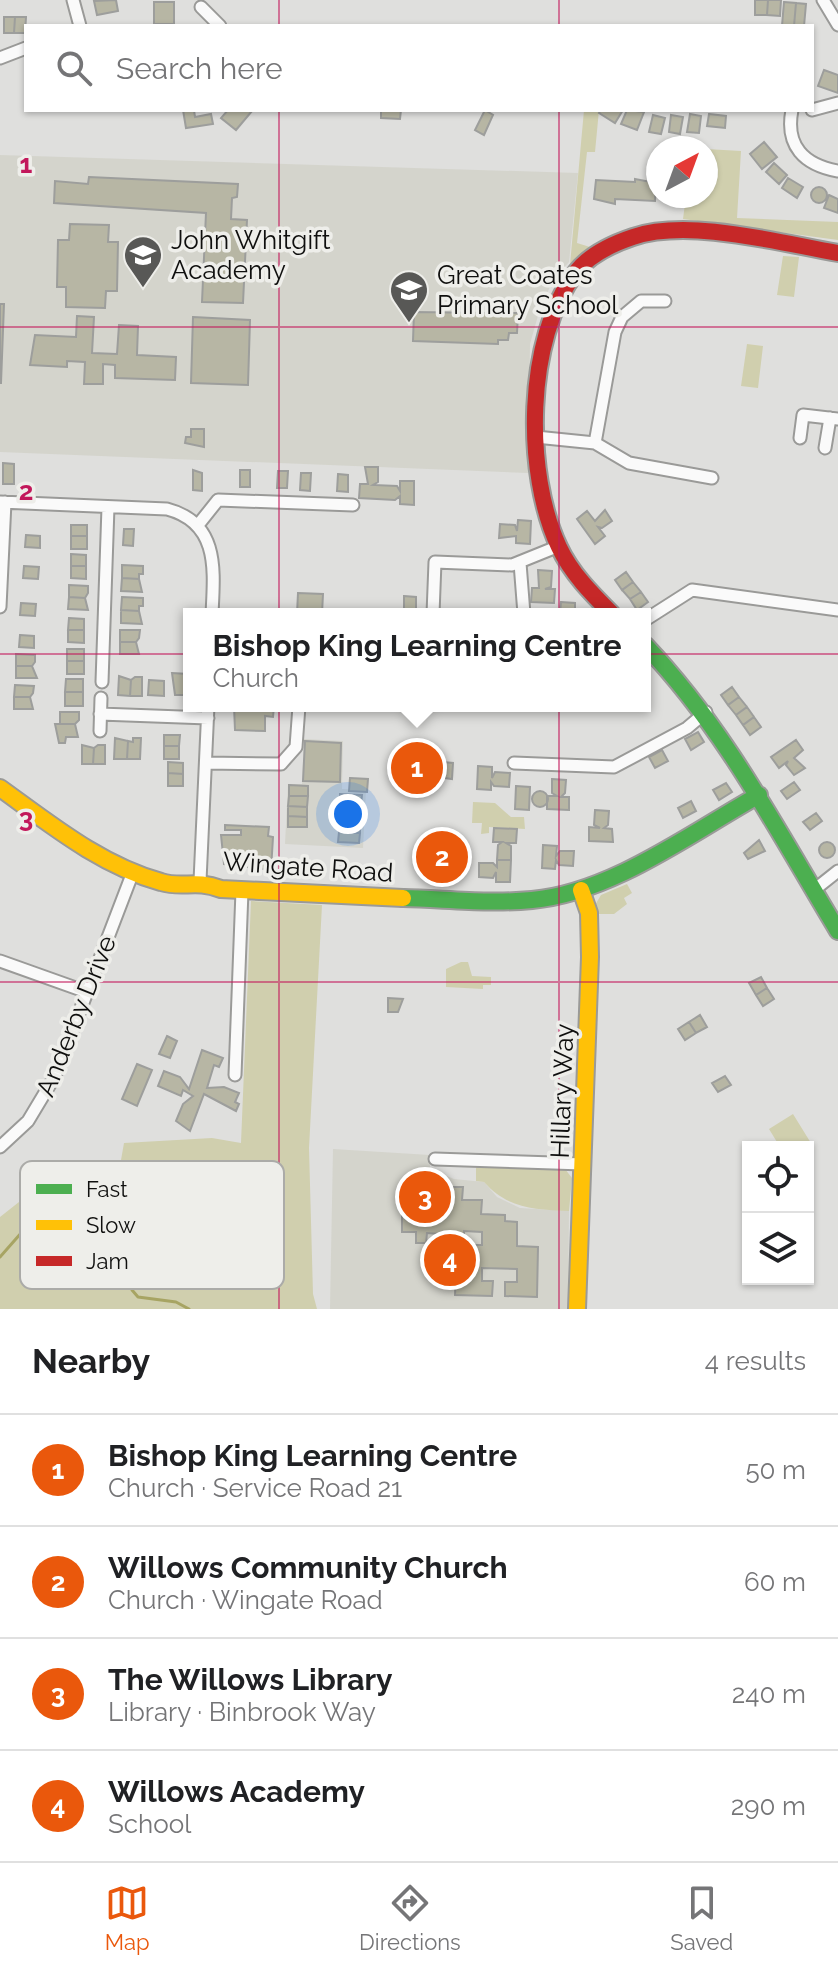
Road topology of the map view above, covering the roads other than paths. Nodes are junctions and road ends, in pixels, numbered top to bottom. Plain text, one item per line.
1 (73, 0) edge
2 (823, 0) edge
3 (201, 7) dead end
4 (79, 24) edge
5 (218, 24) edge
6 (838, 25) edge
7 (24, 49) edge
8 (0, 58) edge
9 (838, 103) edge
10 (814, 109) edge
11 (792, 112) edge
12 (838, 171) edge
13 (838, 253) edge
14 (665, 301) dead end
15 (834, 418) edge
16 (536, 437) junction
17 (800, 438) dead end
18 (595, 443) junction
19 (825, 448) dead end
20 (712, 478) dead end
21 (2, 502) edge
22 (353, 505) dead end
23 (108, 507) junction
24 (198, 525) junction
25 (559, 546) junction
26 (520, 563) junction
27 (0, 597) edge
28 (0, 607) edge
29 (212, 608) edge
30 (433, 608) edge
31 (524, 608) edge
32 (606, 608) edge
33 (838, 610) edge
34 (651, 616) edge
35 (651, 652) edge
36 (102, 682) dead end
37 (101, 698) dead end
38 (208, 712) edge
39 (299, 712) edge
40 (706, 712) junction
41 (100, 714) junction
42 (100, 731) dead end
43 (206, 763) junction
44 (514, 763) dead end
45 (0, 788) edge
46 (759, 795) junction
47 (838, 871) edge
48 (133, 872) junction
49 (200, 881) junction
50 (581, 890) junction
51 (814, 890) junction
52 (242, 891) junction
53 (838, 931) edge
54 (0, 961) edge
55 (87, 992) junction
56 (235, 1075) dead end
57 (0, 1147) edge
58 (435, 1159) dead end
59 (583, 1164) junction
60 (577, 1303) edge

1 - 4 street
2 - 6 street
3 - 5 street
7 - 8 street
9 - 10 street
11 - 12 street
13 - 16 street
14 - 18 street
15 - 17 street
15 - 19 street
16 - 18 street
16 - 25 street
18 - 20 street
21 - 23 street
21 - 27 street
22 - 24 street
23 - 24 street
23 - 36 street
24 - 29 street
25 - 26 street
25 - 32 street
26 - 30 street
26 - 31 street
27 - 28 street
33 - 34 street
35 - 40 street
37 - 41 street
38 - 41 street
38 - 43 street
39 - 43 street
40 - 44 street
40 - 46 street
41 - 42 street
43 - 49 street
45 - 48 street, Wingate Road
46 - 50 street, Wingate Road
46 - 51 street
47 - 51 street
48 - 49 street, Wingate Road
48 - 55 street, Anderby Drive
49 - 52 street, Wingate Road
50 - 52 street, Wingate Road
50 - 59 street, Hillary Way
51 - 53 street
52 - 56 street
54 - 55 street
55 - 57 street, Anderby Drive
58 - 59 street
59 - 60 street, Hillary Way

